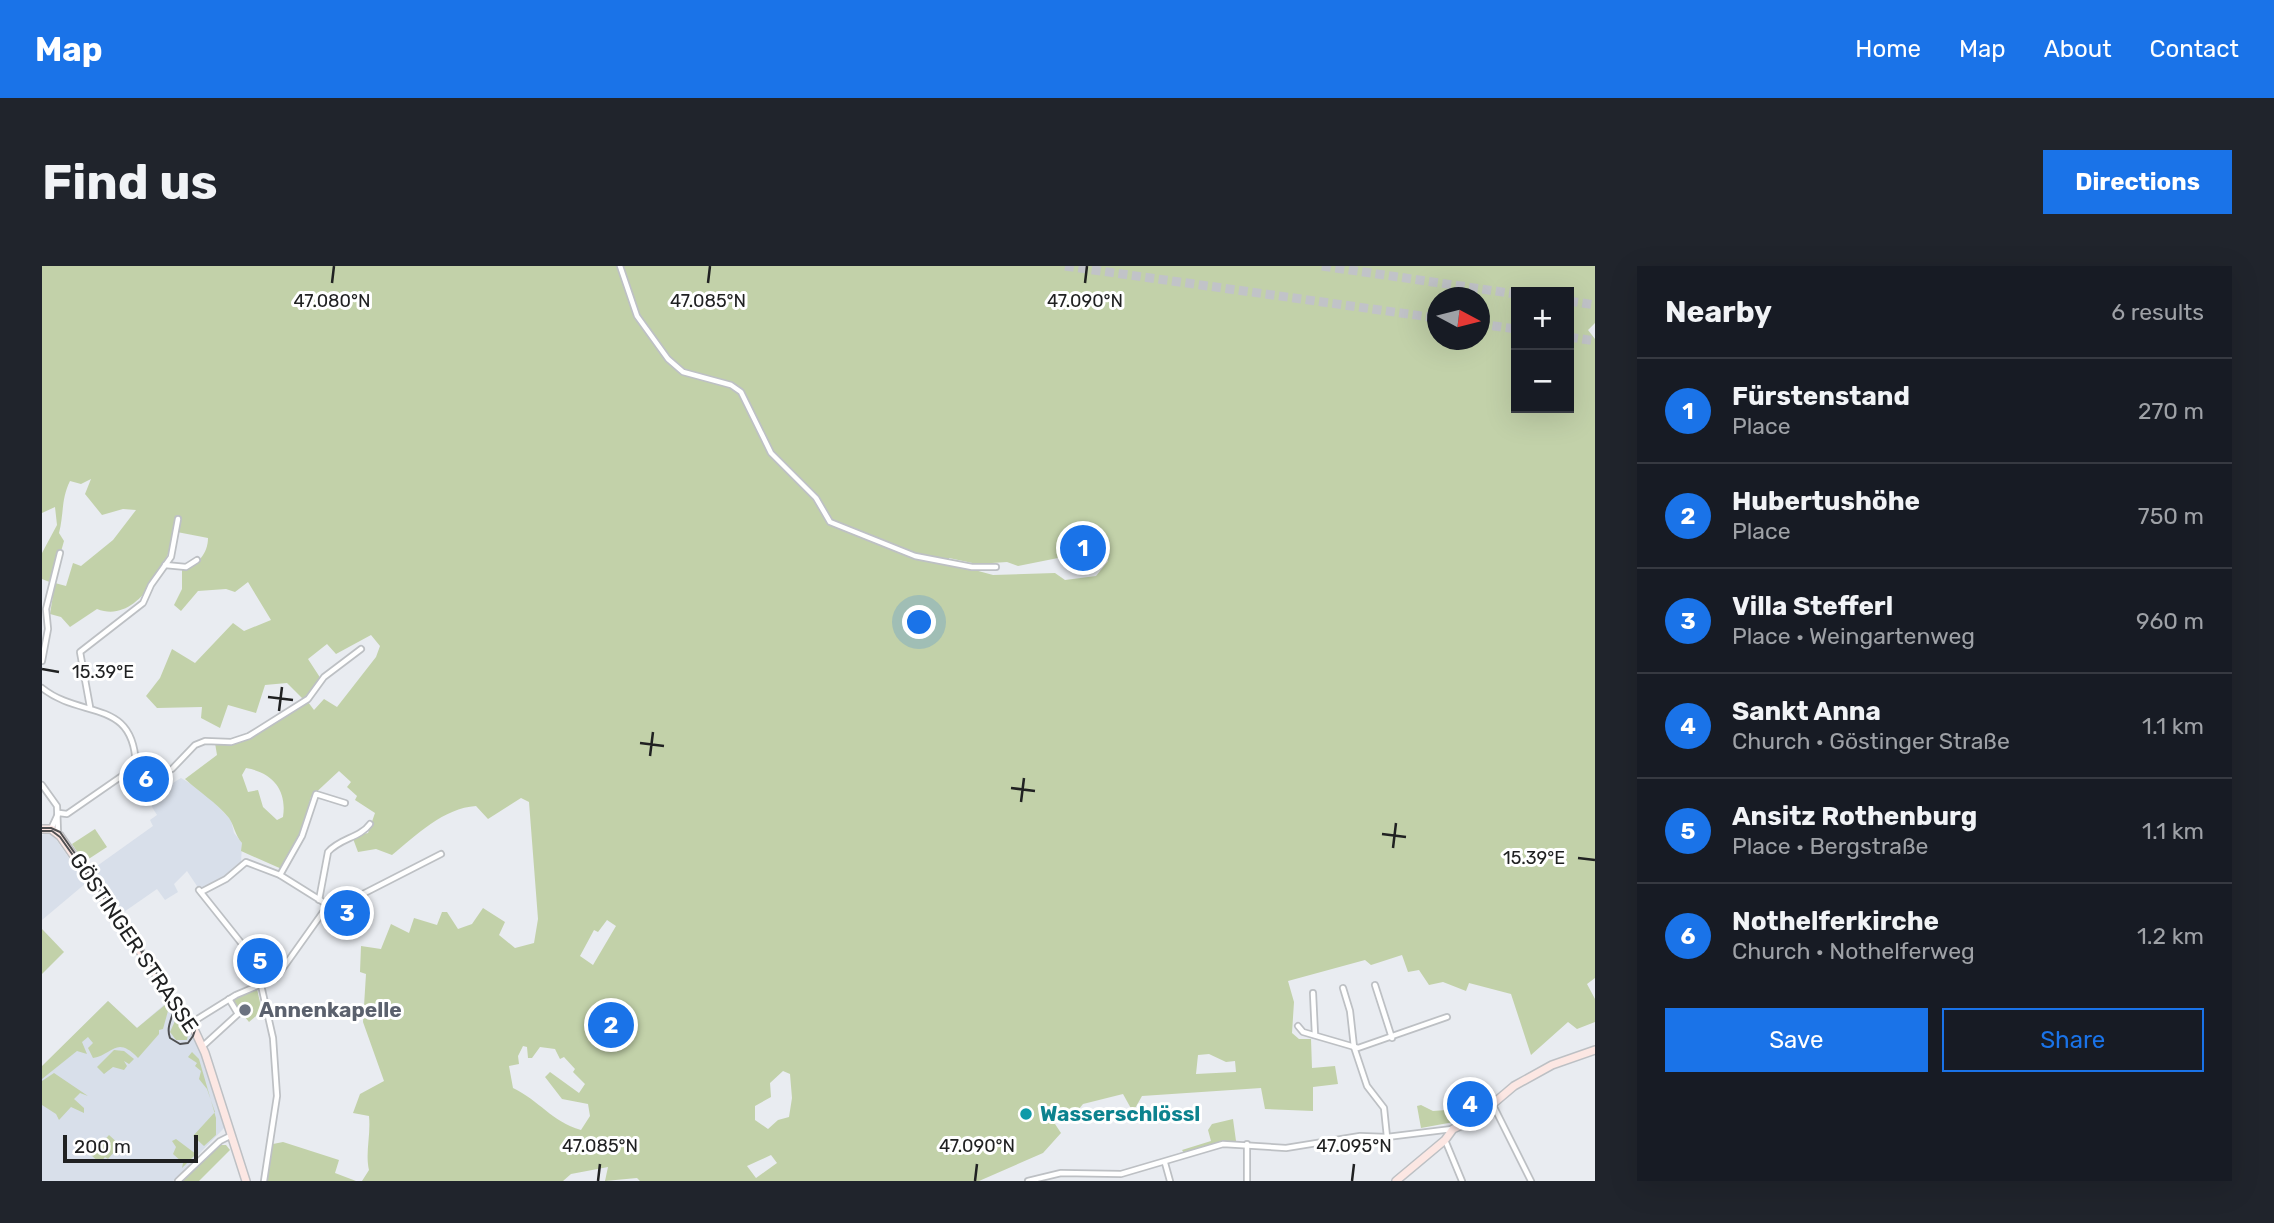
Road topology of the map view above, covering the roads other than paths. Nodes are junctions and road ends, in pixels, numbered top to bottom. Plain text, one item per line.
1 (620, 266) edge
2 (178, 519) dead end
3 (60, 553) dead end
4 (197, 559) dead end
5 (164, 565) junction
6 (996, 567) dead end
7 (361, 649) dead end
8 (42, 661) edge
9 (42, 689) edge
10 (90, 707) junction
11 (136, 768) junction
12 (129, 771) junction
13 (42, 785) edge
14 (144, 795) dead end
15 (345, 803) dead end
16 (59, 813) junction
17 (370, 824) dead end
18 (42, 829) edge
19 (55, 831) junction
20 (441, 854) dead end
21 (280, 875) junction
22 (319, 900) junction
23 (328, 905) junction
24 (261, 985) junction
25 (1375, 985) dead end
26 (1343, 988) dead end
27 (1313, 993) dead end
28 (229, 999) junction
29 (1447, 1017) dead end
30 (191, 1023) junction
31 (1298, 1026) dead end
32 (1315, 1035) junction
33 (1392, 1038) junction
34 (203, 1046) junction
35 (1354, 1047) junction
36 (1595, 1049) edge
37 (1493, 1105) junction
38 (1453, 1129) junction
39 (230, 1136) junction
40 (1387, 1137) junction
41 (1445, 1140) junction
42 (1247, 1144) junction
43 (1165, 1163) junction
44 (1084, 1178) edge
45 (178, 1181) edge
46 (246, 1181) edge
47 (264, 1181) edge
48 (1028, 1181) edge
49 (1170, 1181) edge
50 (1247, 1181) edge
51 (1396, 1181) edge
52 (1462, 1181) edge
53 (1531, 1181) edge

1 - 6 street
2 - 5 street
3 - 8 street
4 - 5 street
5 - 10 street
7 - 11 street
9 - 10 street
10 - 11 street
11 - 12 street
12 - 14 street
12 - 16 street
13 - 16 street
15 - 21 street
16 - 19 street
17 - 22 street
18 - 19 main road
19 - 30 main road, GÖSTINGER STRASSE
20 - 23 street
21 - 22 street
21 - 24 street
22 - 23 street
23 - 24 street
24 - 28 street
24 - 47 street
25 - 33 street
26 - 35 street
27 - 32 street
28 - 30 street
28 - 34 street
29 - 33 street
30 - 34 main road, GÖSTINGER STRASSE
31 - 32 street
32 - 35 street
33 - 35 street
34 - 39 main road, GÖSTINGER STRASSE
35 - 40 street
36 - 37 main road
37 - 38 main road
37 - 53 street
38 - 40 street
38 - 41 main road
39 - 45 street
39 - 46 main road, GÖSTINGER STRASSE
40 - 42 street
41 - 51 main road
41 - 52 street
42 - 43 street
42 - 50 street
43 - 44 street
43 - 49 street
44 - 48 street

